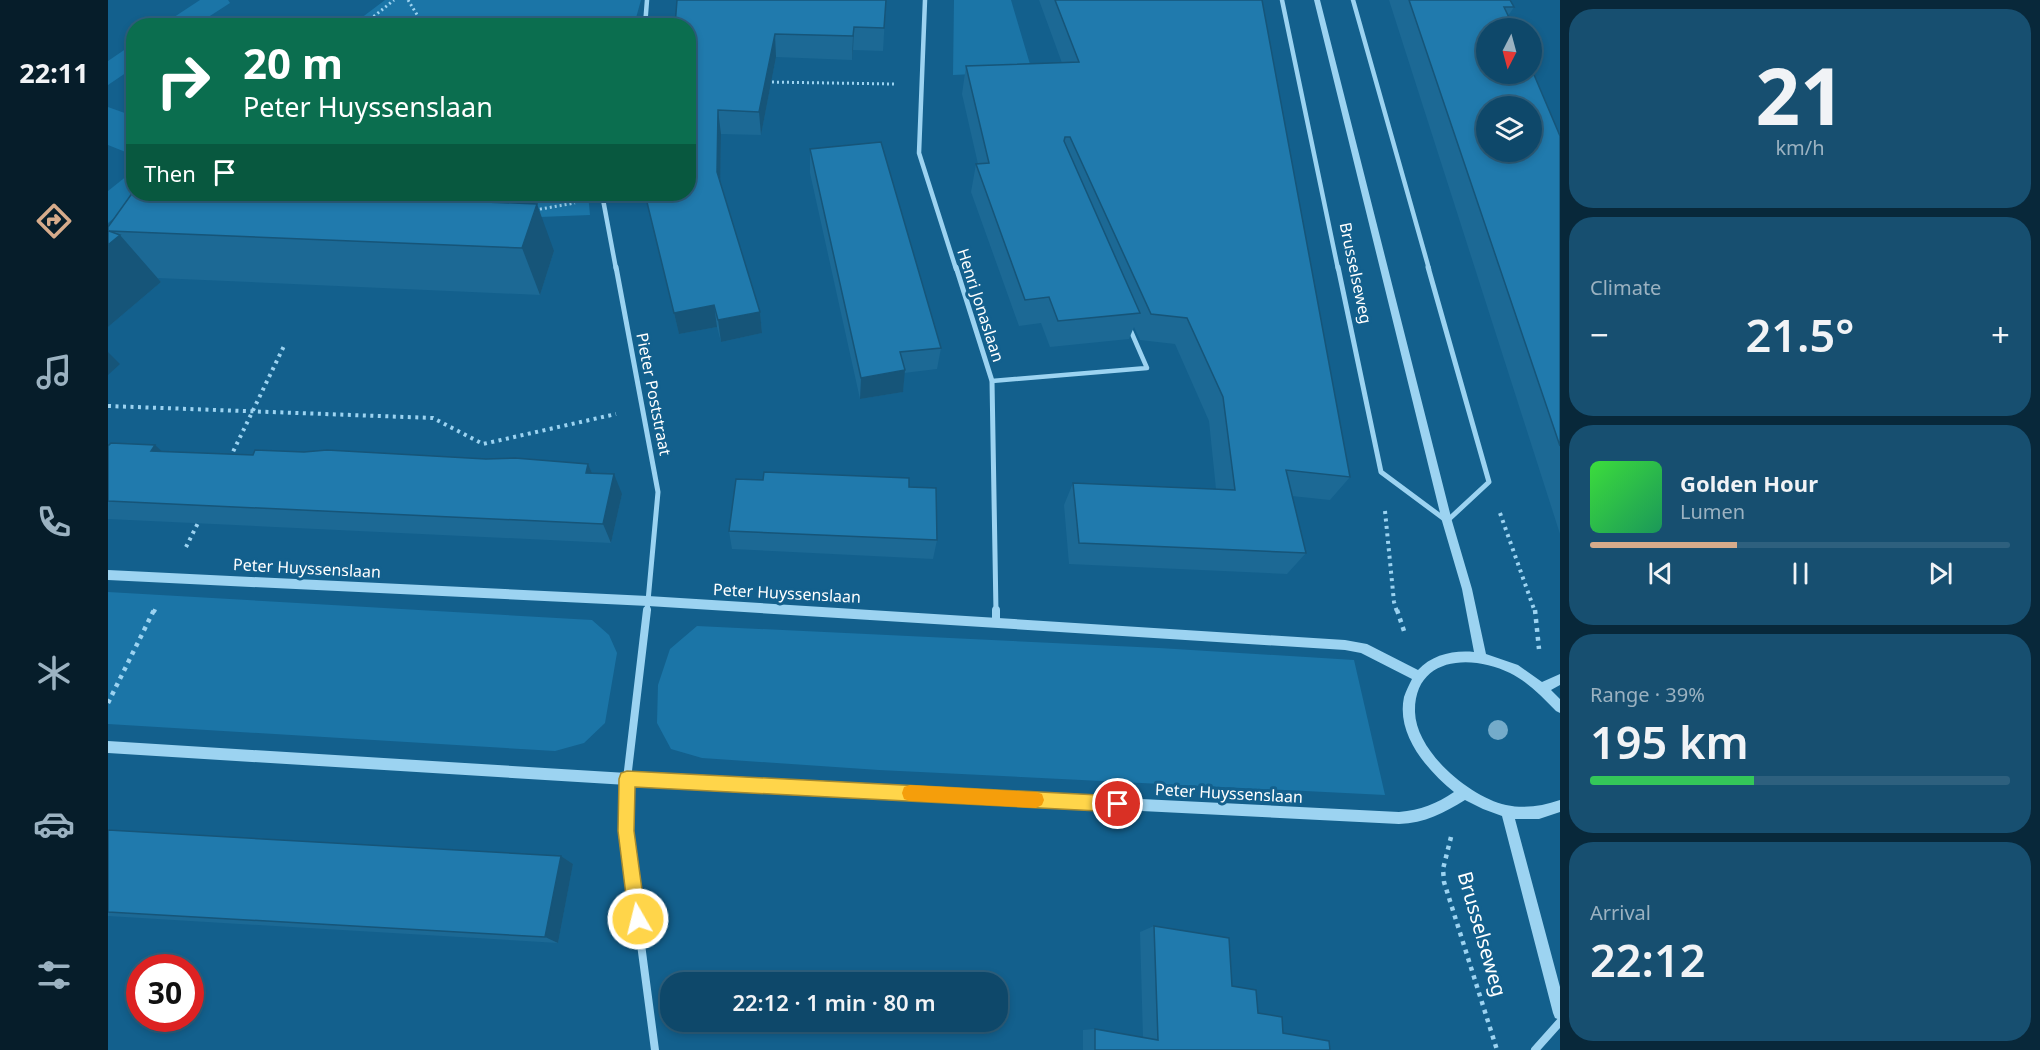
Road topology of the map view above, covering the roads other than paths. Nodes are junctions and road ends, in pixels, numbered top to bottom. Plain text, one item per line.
1 (647, 0) edge
2 (925, 0) edge
3 (1282, 0) edge
4 (1317, 0) edge
5 (1353, 0) edge
6 (646, 18) edge
7 (603, 201) edge
8 (1129, 326) edge
9 (992, 381) junction
10 (1447, 521) junction
11 (108, 575) edge
12 (648, 601) junction
13 (996, 621) junction
14 (1481, 658) junction
15 (1419, 677) junction
16 (1560, 679) edge
17 (1542, 688) junction
18 (1560, 707) edge
19 (108, 747) edge
20 (627, 779) junction
21 (1464, 793) junction
22 (1560, 806) edge
23 (1507, 812) junction
24 (1560, 1013) edge
25 (1560, 1022) edge
26 (655, 1050) edge
27 (1535, 1050) edge

1 - 6 street
2 - 9 street, Henri Jonaslaan
3 - 10 street, Brusselseweg
4 - 10 street, Brusselseweg
5 - 10 street
7 - 12 street, Pieter Poststraat
8 - 9 lane
9 - 13 street, Henri Jonaslaan
10 - 14 street, Brusselseweg
11 - 12 street, Peter Huyssenslaan
12 - 13 street, Peter Huyssenslaan
12 - 20 street
13 - 15 street, Peter Huyssenslaan
14 - 15 street
14 - 17 street
15 - 21 street
16 - 17 street
17 - 18 street
19 - 20 street, Peter Huyssenslaan
20 - 21 street, Peter Huyssenslaan
20 - 26 street
21 - 23 street
22 - 23 street
23 - 24 street
25 - 27 street

